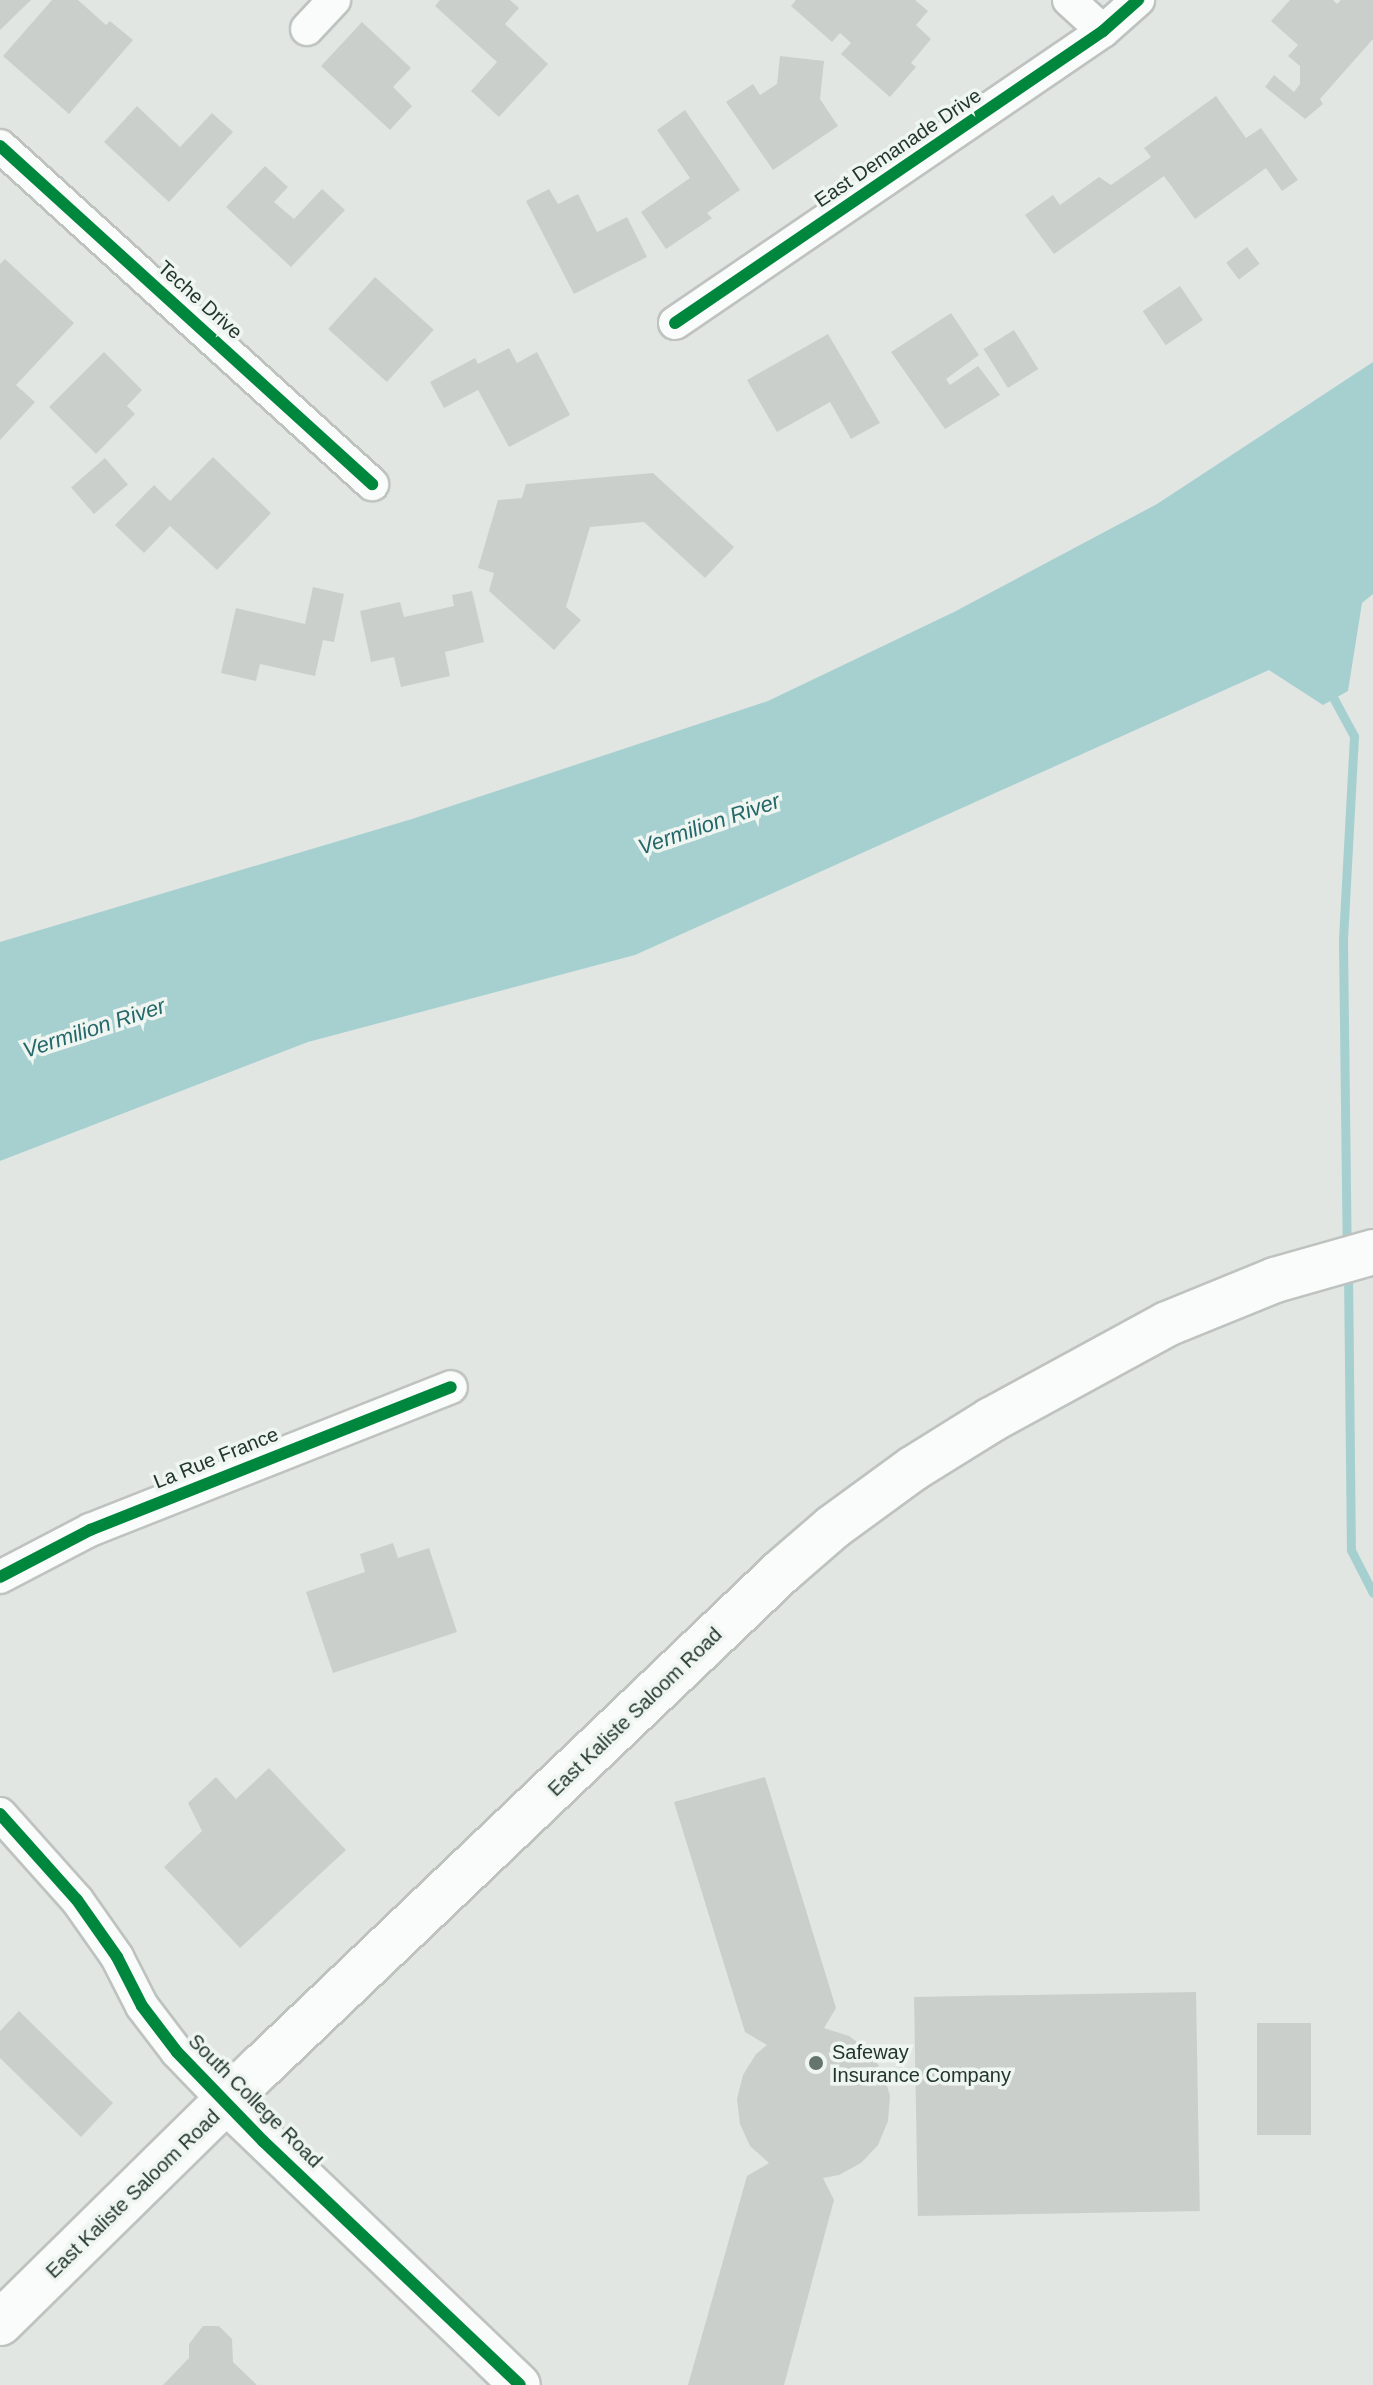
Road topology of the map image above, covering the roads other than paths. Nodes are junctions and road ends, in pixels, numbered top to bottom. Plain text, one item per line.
1 (334, 0) edge
2 (1069, 0) edge
3 (1138, 0) edge
4 (307, 29) dead end
5 (1103, 31) junction
6 (0, 146) edge
7 (675, 323) dead end
8 (372, 484) dead end
9 (1373, 1252) edge
10 (451, 1387) dead end
11 (0, 1577) edge
12 (0, 1814) edge
13 (226, 2103) junction
14 (0, 2323) edge
15 (520, 2385) edge

1 - 4 street
2 - 5 street
3 - 5 street, East Demanade Drive
5 - 7 street, East Demanade Drive
6 - 8 street, Teche Drive
9 - 13 main road, East Kaliste Saloom Road
10 - 11 street, La Rue France
12 - 13 street, South College Road
13 - 14 main road, East Kaliste Saloom Road
13 - 15 street, South College Road

